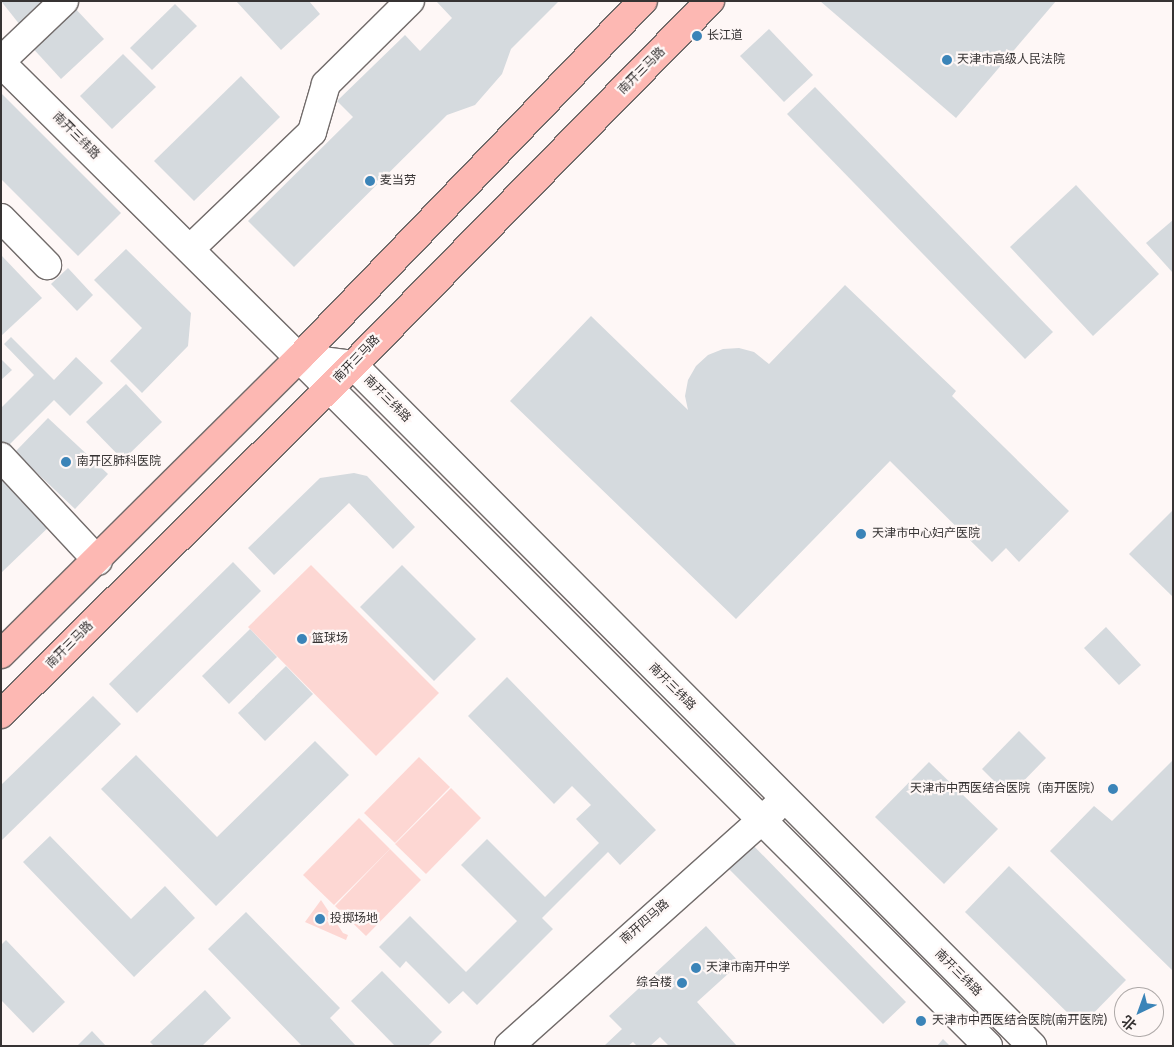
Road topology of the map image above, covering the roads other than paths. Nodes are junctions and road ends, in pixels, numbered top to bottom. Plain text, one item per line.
1 (64, 1) edge
2 (410, 1) edge
3 (643, 1) edge
4 (710, 1) edge
5 (1, 62) edge
6 (1, 218) edge
7 (190, 249) junction
8 (47, 265) dead end
9 (299, 358) junction
10 (354, 365) junction
11 (330, 387) junction
12 (1, 457) edge
13 (98, 561) junction
14 (1, 654) edge
15 (1, 714) edge
16 (784, 800) junction
17 (761, 821) junction
18 (509, 1046) edge
19 (988, 1046) edge
20 (1032, 1046) edge

1 - 5 street
2 - 7 street
3 - 9 main road
4 - 10 main road, 南开三马路
5 - 7 street, 南开三纬路
6 - 8 street
7 - 9 street, 南开三纬路
9 - 10 street, 南开三纬路
9 - 11 street, 南开三纬路
9 - 13 main road
10 - 11 main road, 南开三马路
10 - 16 street, 南开三纬路
11 - 15 main road, 南开三马路
11 - 17 street, 南开三纬路
12 - 13 street
13 - 14 main road
16 - 17 street, 南开四马路
16 - 20 street, 南开三纬路
17 - 18 street, 南开四马路
17 - 19 street, 南开三纬路

